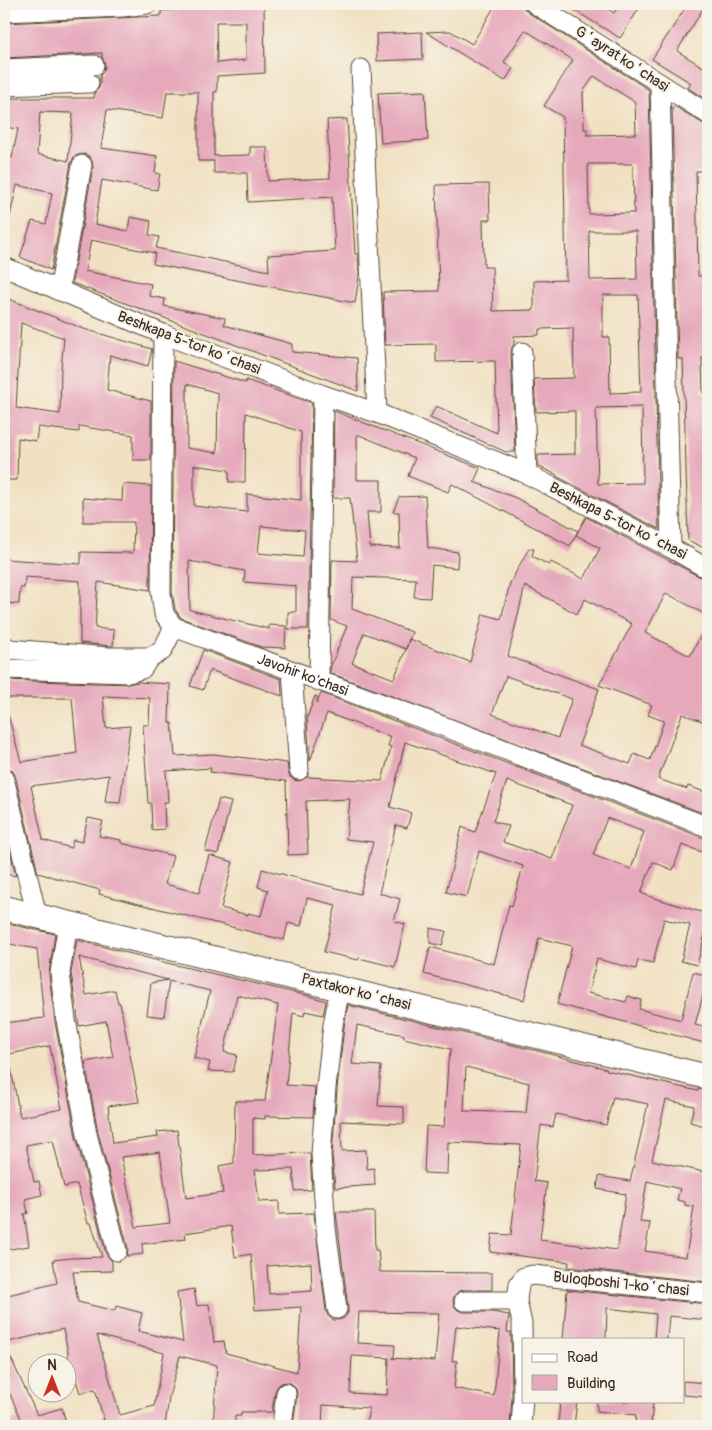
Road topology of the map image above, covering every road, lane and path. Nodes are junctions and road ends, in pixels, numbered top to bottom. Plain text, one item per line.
1 (147, 4) edge
2 (535, 4) edge
3 (4, 12) edge
4 (94, 65) dead end
5 (4, 69) edge
6 (360, 69) dead end
7 (89, 83) dead end
8 (660, 84) junction
9 (4, 86) edge
10 (708, 114) edge
11 (82, 166) dead end
12 (4, 267) edge
13 (59, 291) junction
14 (163, 334) junction
15 (522, 352) dead end
16 (323, 395) junction
17 (377, 413) junction
18 (527, 474) junction
19 (671, 548) junction
20 (708, 569) edge
21 (174, 627) junction
22 (4, 646) edge
23 (150, 657) junction
24 (4, 669) edge
25 (292, 672) junction
26 (319, 681) junction
27 (298, 770) dead end
28 (4, 778) edge
29 (708, 827) edge
30 (4, 908) edge
31 (37, 916) junction
32 (68, 923) junction
33 (340, 988) junction
34 (708, 1077) edge
35 (117, 1251) dead end
36 (708, 1293) edge
37 (464, 1301) dead end
38 (517, 1301) junction
39 (337, 1309) dead end
40 (522, 1338) edge
41 (286, 1393) dead end
42 (523, 1402) edge
43 (282, 1426) edge
44 (521, 1426) edge

1 - 3 street
2 - 8 street, Gʻayrat koʻchasi
4 - 5 street
6 - 17 street
7 - 9 street
8 - 10 street, Gʻayrat koʻchasi
8 - 19 street
11 - 13 street
12 - 13 street, Beshkapa 5-tor koʻchasi
13 - 14 street, Beshkapa 5-tor koʻchasi
14 - 16 street, Beshkapa 5-tor koʻchasi
14 - 21 street
15 - 18 street
16 - 17 street, Beshkapa 5-tor koʻchasi
16 - 26 street
17 - 18 street, Beshkapa 5-tor koʻchasi
18 - 19 street, Beshkapa 5-tor koʻchasi
19 - 20 street, Beshkapa 5-tor koʻchasi
21 - 23 street
21 - 25 street, Javohir ko'chasi
22 - 23 street
23 - 24 street
25 - 26 street, Javohir ko'chasi
25 - 27 street
26 - 29 street, Javohir ko'chasi
28 - 31 street
30 - 31 main road, Paxtakor koʻchasi
31 - 32 main road, Paxtakor koʻchasi
32 - 33 main road, Paxtakor koʻchasi
32 - 35 street
33 - 34 main road, Paxtakor koʻchasi
33 - 39 street
36 - 38 street, Buloqboshi 1-koʻchasi
37 - 38 street
38 - 40 street
41 - 43 street
42 - 44 street

